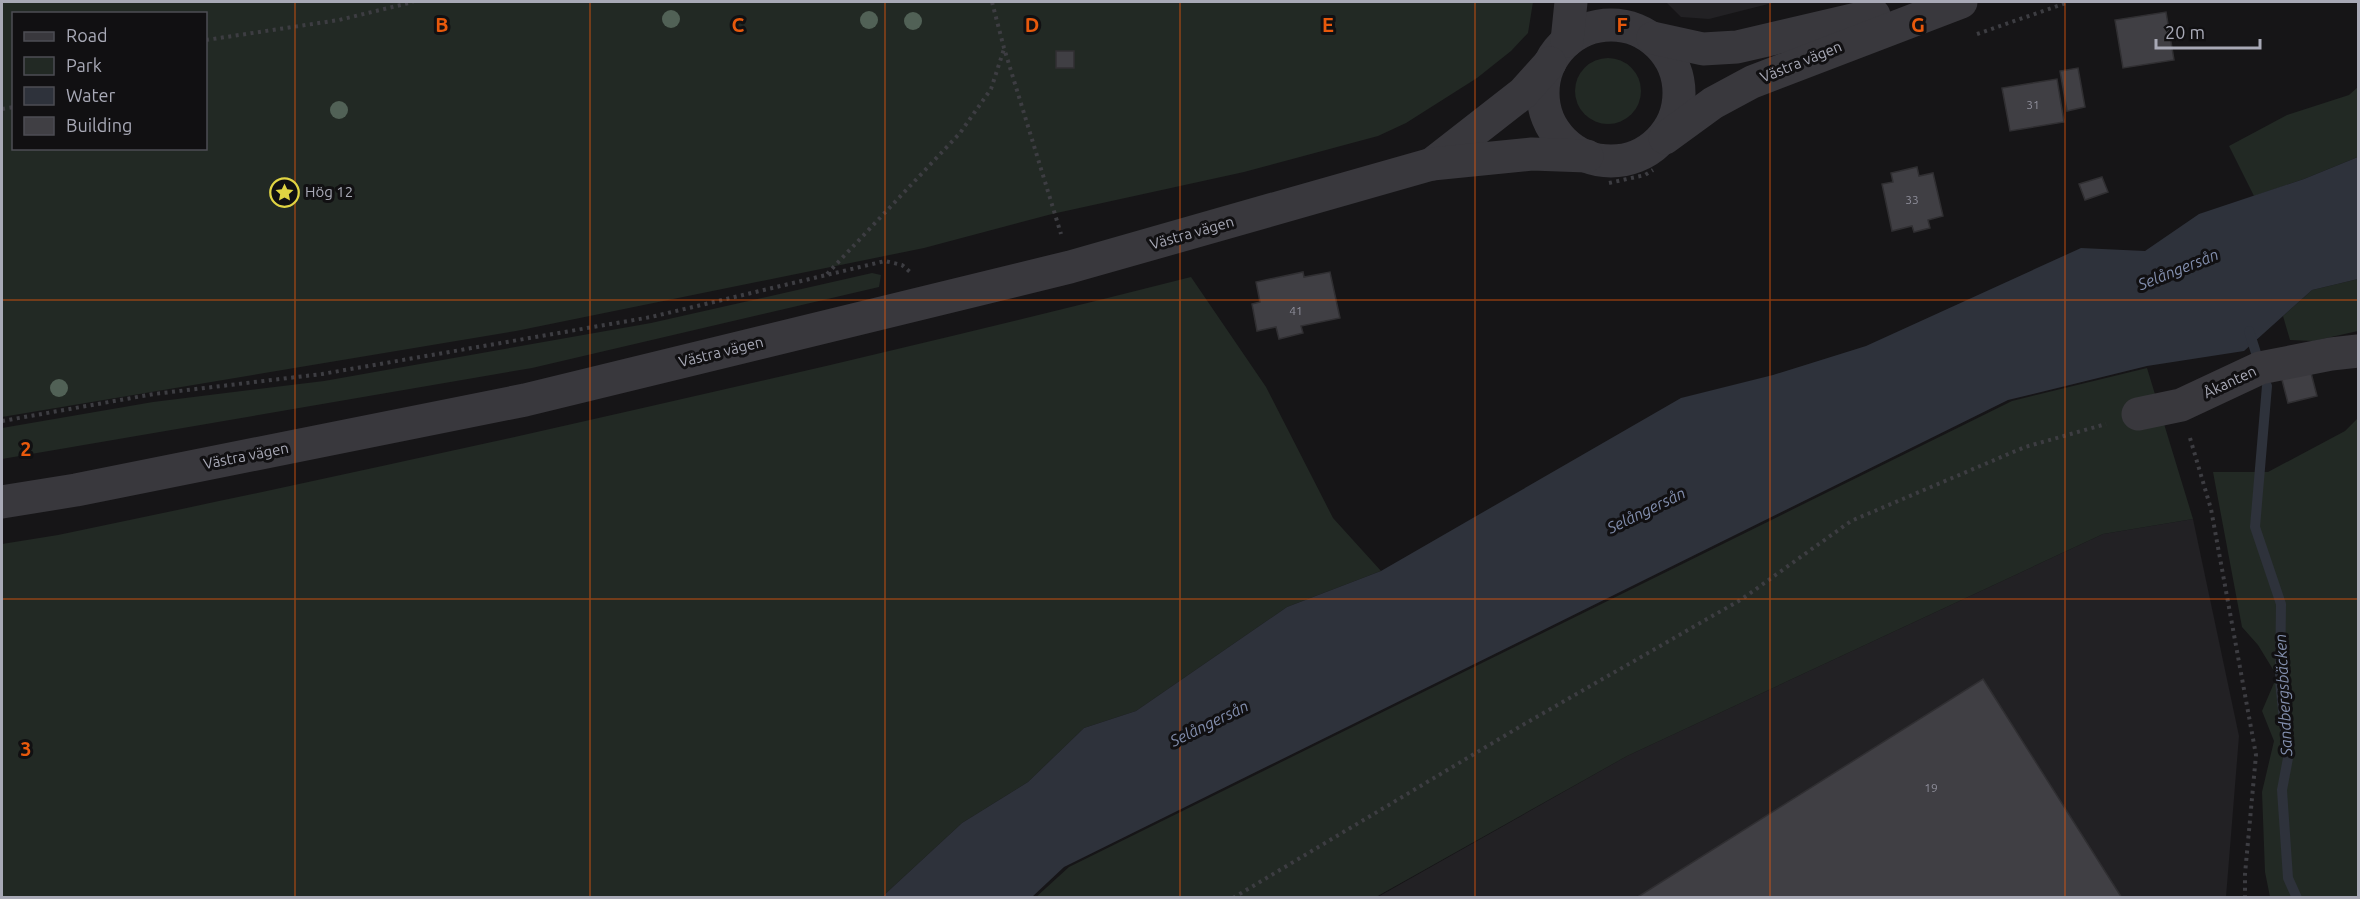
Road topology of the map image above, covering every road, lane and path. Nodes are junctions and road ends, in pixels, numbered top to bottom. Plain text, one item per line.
1 (413, 2) edge
2 (992, 2) edge
3 (1571, 2) edge
4 (1931, 2) edge
5 (1961, 2) edge
6 (1636, 22) edge
7 (207, 40) edge
8 (1004, 48) junction
9 (1558, 52) junction
10 (1653, 146) junction
11 (1587, 156) junction
12 (1432, 164) junction
13 (1063, 241) dead end
14 (826, 274) junction
15 (915, 275) dead end
16 (2358, 351) edge
17 (2181, 405) junction
18 (2138, 414) joint
19 (2, 421) edge
20 (2, 502) edge
21 (1233, 897) edge
22 (2245, 897) edge

1 - 7 path
2 - 8 path
3 - 9 street
4 - 6 street, Västra vägen
5 - 10 street, Västra vägen
6 - 9 street
6 - 10 street
8 - 13 path
8 - 14 path
9 - 11 street
9 - 12 street, Västra vägen
10 - 11 street
11 - 12 street, Västra vägen
12 - 20 street, Västra vägen
14 - 15 path
14 - 19 path
16 - 17 street, Åkanten
17 - 18 street, Åkanten
17 - 22 path
18 - 21 path

